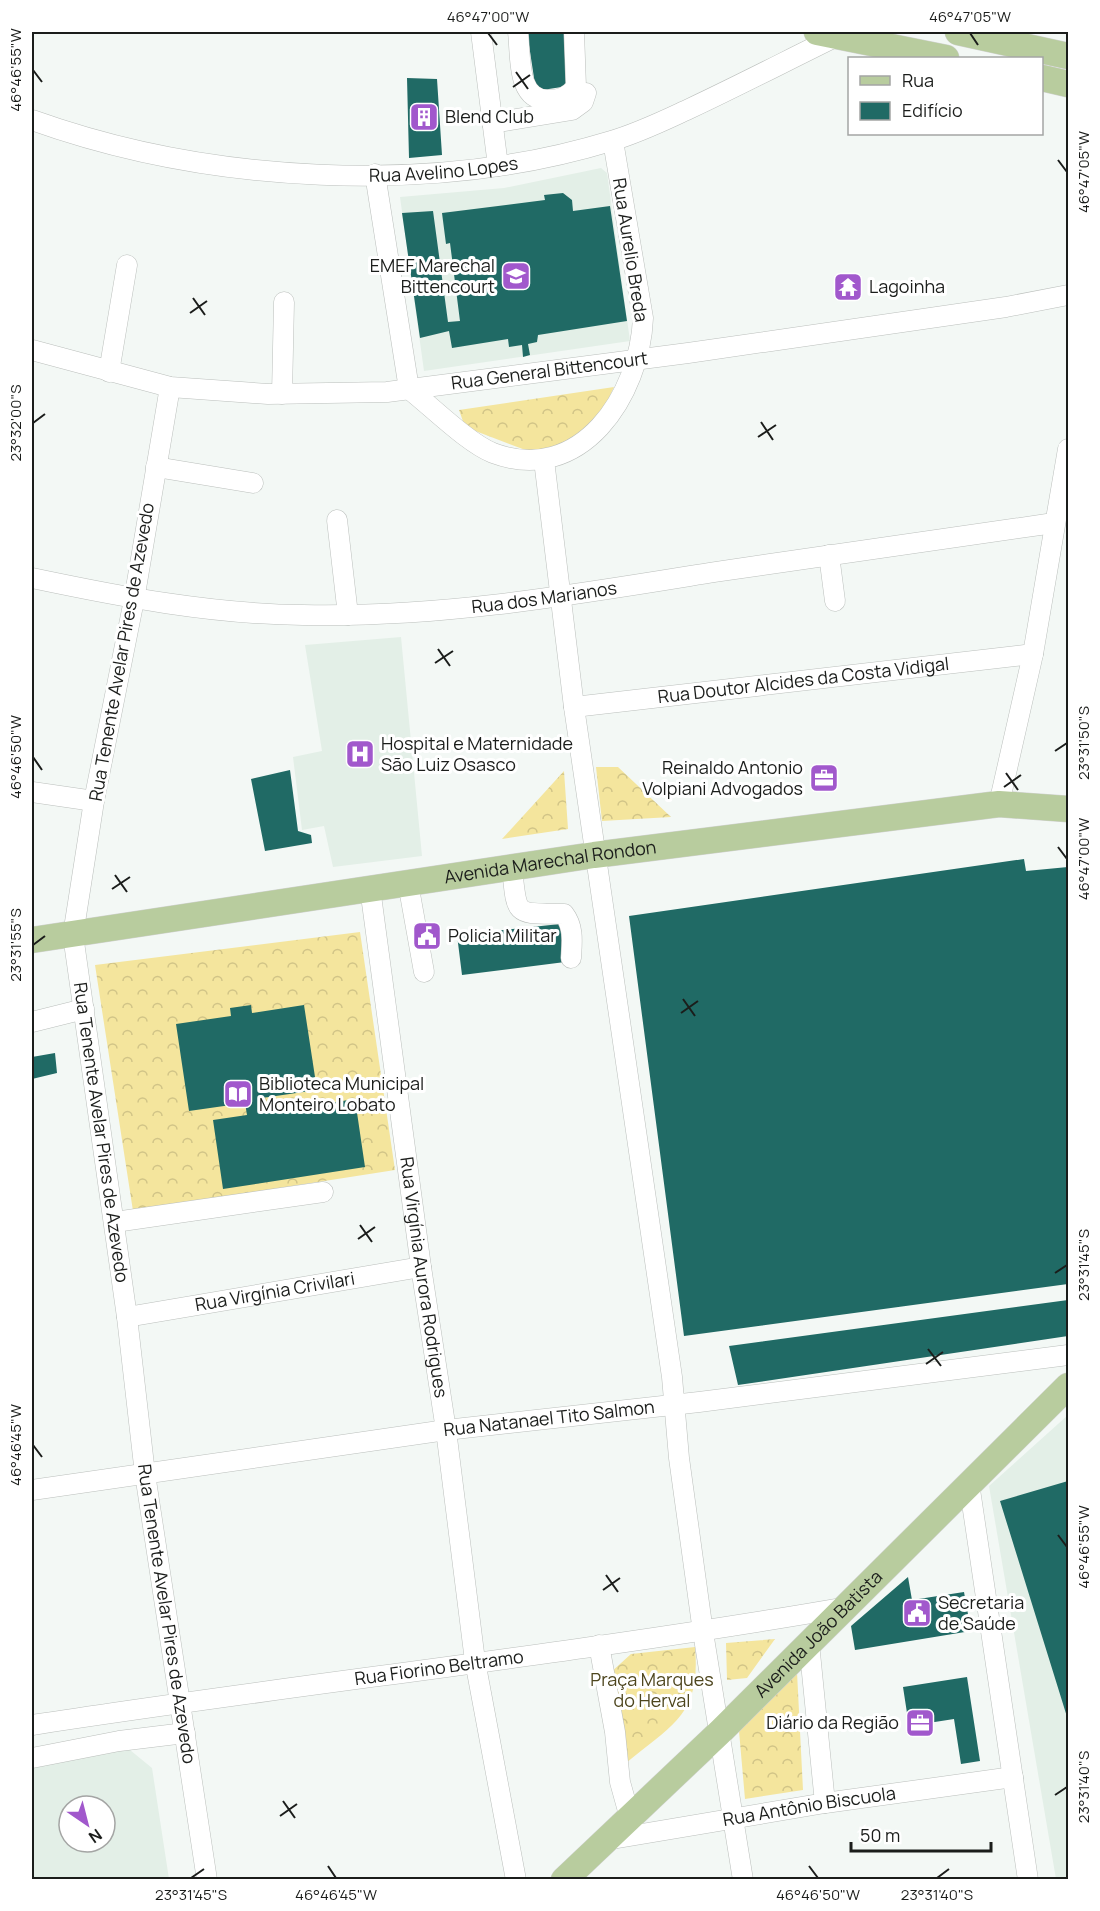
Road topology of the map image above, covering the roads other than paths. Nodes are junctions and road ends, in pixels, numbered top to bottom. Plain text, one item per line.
1 (481, 32) edge
2 (518, 32) edge
3 (574, 32) edge
4 (958, 32) edge
5 (827, 34) edge
6 (1068, 56) edge
7 (941, 57) edge
8 (1043, 78) edge
9 (1068, 84) edge
10 (585, 93) dead end
11 (32, 120) edge
12 (492, 123) junction
13 (613, 141) junction
14 (498, 166) junction
15 (375, 174) junction
16 (127, 265) dead end
17 (1068, 295) edge
18 (284, 302) dead end
19 (32, 350) edge
20 (637, 358) junction
21 (109, 372) junction
22 (170, 387) junction
23 (409, 389) junction
24 (282, 394) junction
25 (1068, 449) edge
26 (544, 460) junction
27 (156, 467) junction
28 (253, 483) dead end
29 (337, 520) dead end
30 (1054, 523) junction
31 (829, 555) junction
32 (32, 578) edge
33 (559, 597) junction
34 (134, 600) junction
35 (835, 601) dead end
36 (348, 615) junction
37 (1033, 654) junction
38 (573, 707) junction
39 (32, 792) edge
40 (94, 801) junction
41 (999, 804) junction
42 (1068, 809) edge
43 (594, 855) junction
44 (512, 867) junction
45 (408, 883) junction
46 (370, 888) junction
47 (73, 934) junction
48 (32, 940) edge
49 (571, 958) dead end
50 (424, 972) dead end
51 (84, 1009) junction
52 (32, 1022) edge
53 (323, 1192) dead end
54 (115, 1222) junction
55 (421, 1267) junction
56 (128, 1317) junction
57 (1068, 1355) edge
58 (1068, 1386) edge
59 (675, 1405) junction
60 (446, 1430) junction
61 (145, 1474) junction
62 (969, 1483) junction
63 (32, 1490) edge
64 (847, 1607) junction
65 (703, 1632) junction
66 (809, 1643) junction
67 (599, 1645) junction
68 (475, 1661) junction
69 (181, 1702) junction
70 (32, 1725) edge
71 (185, 1733) junction
72 (719, 1733) junction
73 (32, 1758) edge
74 (1013, 1777) junction
75 (825, 1803) junction
76 (630, 1818) junction
77 (734, 1819) junction
78 (606, 1840) junction
79 (207, 1880) edge
80 (516, 1880) edge
81 (564, 1880) edge
82 (743, 1880) edge
83 (1028, 1880) edge

1 - 12 street
2 - 3 street
4 - 6 main road
5 - 7 main road
5 - 13 street, Rua Avelino Lopes
8 - 9 main road
10 - 12 street
11 - 15 street, Rua Avelino Lopes
12 - 14 street
13 - 14 street, Rua Avelino Lopes
13 - 20 street, Rua Aurelio Breda
14 - 15 street, Rua Avelino Lopes
15 - 23 street
16 - 21 street
17 - 20 street, Rua General Bittencourt
18 - 24 street
19 - 21 street, Rua General Bittencourt
20 - 23 street, Rua General Bittencourt
20 - 26 street, Rua Aurelio Breda
21 - 22 street, Rua General Bittencourt
22 - 24 street, Rua General Bittencourt
22 - 27 street, Rua Tenente Avelar Pires de Azevedo
23 - 24 street, Rua General Bittencourt
23 - 26 street
25 - 30 street
26 - 33 street
27 - 28 street
27 - 34 street, Rua Tenente Avelar Pires de Azevedo
29 - 36 street
30 - 31 street, Rua dos Marianos
30 - 37 street
31 - 33 street, Rua dos Marianos
31 - 35 street
32 - 34 street, Rua dos Marianos
33 - 36 street, Rua dos Marianos
33 - 38 street
34 - 36 street, Rua dos Marianos
34 - 40 street, Rua Tenente Avelar Pires de Azevedo
37 - 38 street, Rua Doutor Alcides da Costa Vidigal
37 - 41 street
38 - 43 street
39 - 40 street
40 - 47 street, Rua Tenente Avelar Pires de Azevedo
41 - 42 main road, Avenida Marechal Rondon
41 - 43 main road, Avenida Marechal Rondon
43 - 44 main road, Avenida Marechal Rondon
43 - 59 street
44 - 45 main road, Avenida Marechal Rondon
44 - 49 street
45 - 46 main road, Avenida Marechal Rondon
45 - 50 street
46 - 47 main road, Avenida Marechal Rondon
46 - 55 street, Rua Virgínia Aurora Rodrigues
47 - 48 main road, Avenida Marechal Rondon
47 - 51 street, Rua Tenente Avelar Pires de Azevedo
51 - 52 street
51 - 54 street, Rua Tenente Avelar Pires de Azevedo
53 - 54 street
54 - 56 street, Rua Tenente Avelar Pires de Azevedo
55 - 56 street, Rua Virgínia Crivilari
55 - 60 street, Rua Virgínia Aurora Rodrigues
56 - 61 street, Rua Tenente Avelar Pires de Azevedo
57 - 59 street, Rua Natanael Tito Salmon
58 - 62 main road, Avenida João Batista
59 - 60 street, Rua Natanael Tito Salmon
59 - 65 street
60 - 61 street, Rua Natanael Tito Salmon
60 - 68 street, Rua Virgínia Aurora Rodrigues
61 - 63 street, Rua Natanael Tito Salmon
61 - 69 street, Rua Tenente Avelar Pires de Azevedo
62 - 64 main road, Avenida João Batista
62 - 74 street
64 - 65 street, Rua Fiorino Beltramo
64 - 66 main road, Avenida João Batista
65 - 67 street, Rua Fiorino Beltramo
65 - 72 street
66 - 72 main road, Avenida João Batista
66 - 75 street
67 - 68 street, Rua Fiorino Beltramo
67 - 76 street
68 - 69 street, Rua Fiorino Beltramo
68 - 80 street, Rua Virgínia Aurora Rodrigues
69 - 70 street, Rua Fiorino Beltramo
69 - 71 street, Rua Tenente Avelar Pires de Azevedo
71 - 73 street
71 - 79 street, Rua Tenente Avelar Pires de Azevedo
72 - 76 main road, Avenida João Batista
72 - 77 street
74 - 75 street, Rua Antônio Biscuola
74 - 83 street
75 - 77 street, Rua Antônio Biscuola
76 - 78 main road, Avenida João Batista
77 - 78 street, Rua Antônio Biscuola
77 - 82 street
78 - 81 main road, Avenida João Batista

